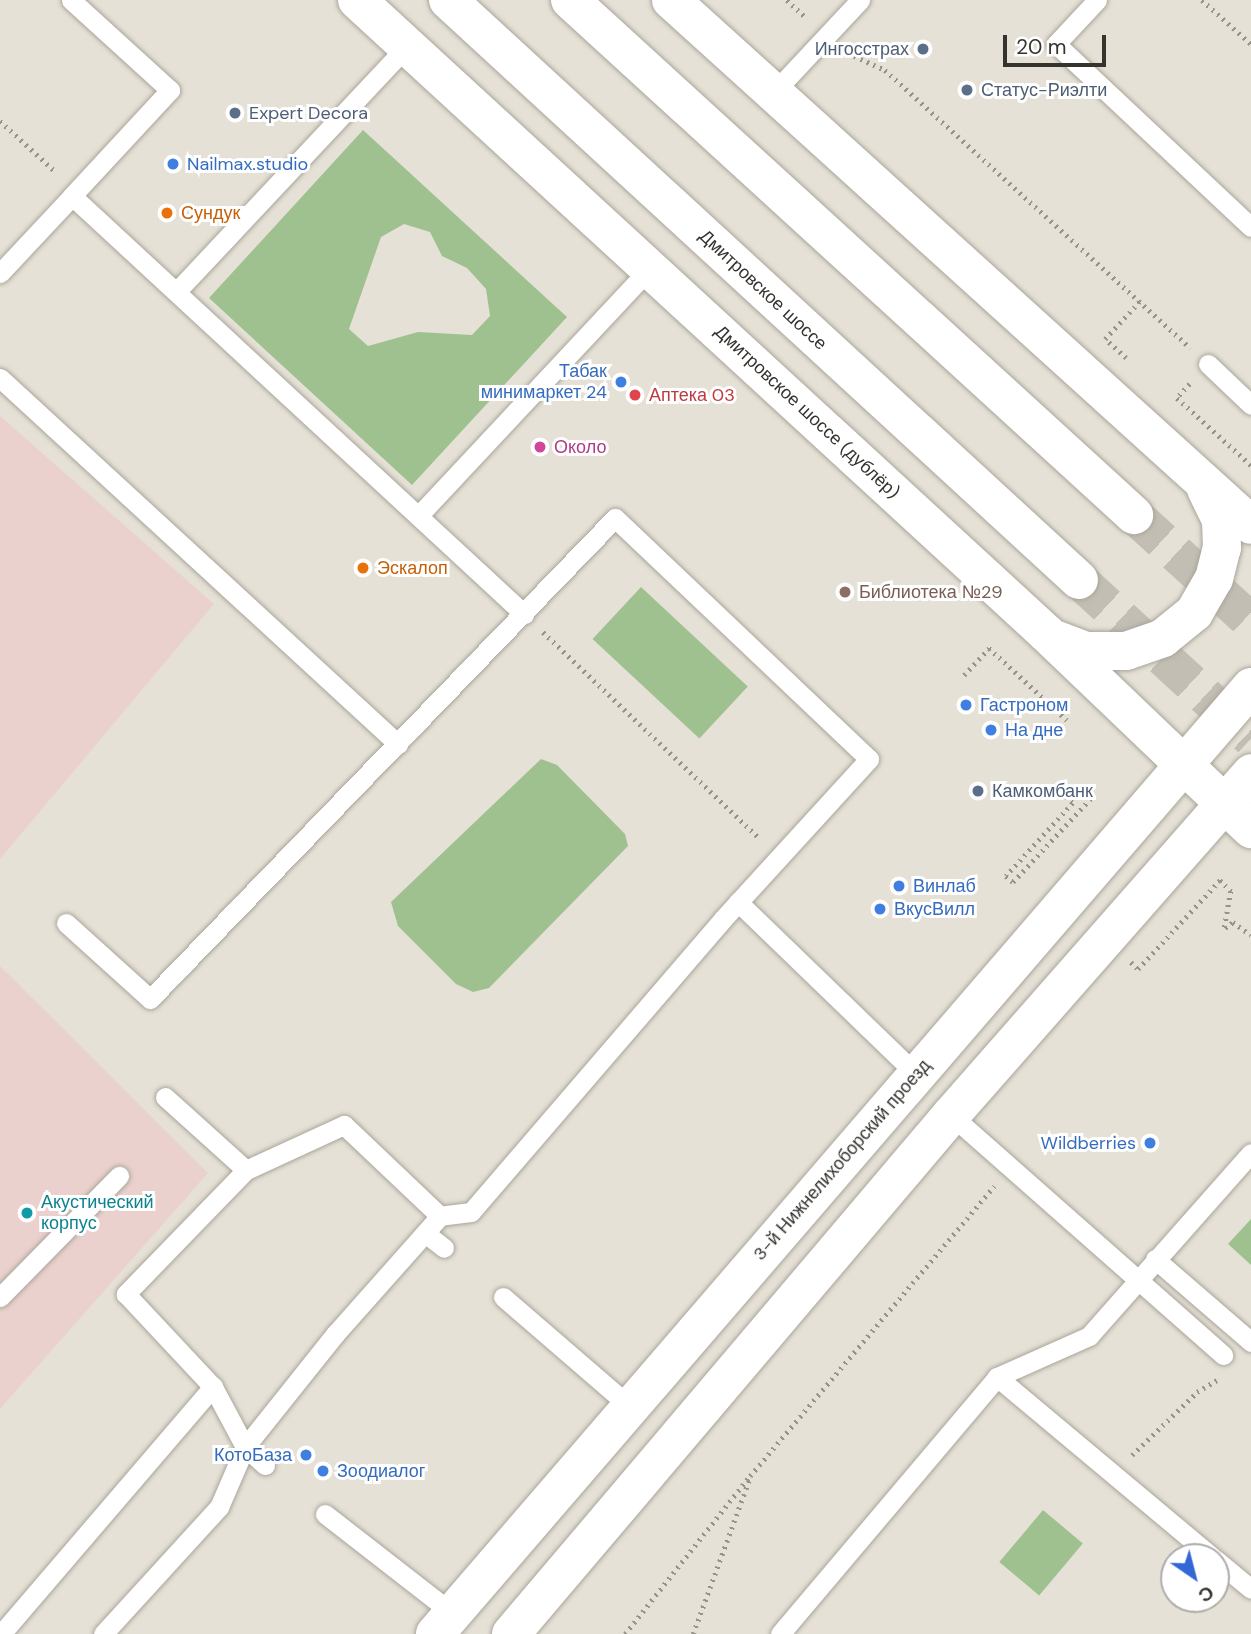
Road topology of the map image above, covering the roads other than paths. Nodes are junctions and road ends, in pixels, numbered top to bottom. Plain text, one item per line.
1 (71, 0) edge
2 (357, 0) edge
3 (448, 0) edge
4 (570, 0) edge
5 (671, 0) edge
6 (860, 0) edge
7 (1097, 0) edge
8 (407, 46) junction
9 (774, 92) junction
10 (74, 193) junction
11 (1251, 227) edge
12 (651, 267) junction
13 (0, 273) edge
14 (177, 291) junction
15 (1208, 365) road end
16 (0, 378) edge
17 (1251, 405) edge
18 (1197, 477) junction
19 (419, 515) junction
20 (1134, 515) tunnel mouth
21 (1251, 525) edge
22 (1079, 580) tunnel mouth
23 (524, 614) junction
24 (1046, 633) junction
25 (1251, 687) edge
26 (398, 744) junction
27 (1184, 766) junction
28 (1251, 773) edge
29 (1224, 804) junction
30 (1251, 829) edge
31 (738, 902) junction
32 (66, 923) dead end
33 (917, 1075) junction
34 (165, 1097) dead end
35 (951, 1115) junction
36 (1251, 1153) edge
37 (246, 1170) junction
38 (119, 1176) dead end
39 (440, 1216) junction
40 (425, 1233) junction
41 (444, 1248) dead end
42 (1155, 1259) junction
43 (1135, 1280) junction
44 (0, 1297) edge
45 (503, 1297) dead end
46 (1251, 1342) edge
47 (1226, 1364) road end
48 (997, 1377) junction
49 (213, 1387) junction
50 (628, 1405) junction
51 (244, 1447) junction
52 (265, 1465) dead end
53 (325, 1514) dead end
54 (1195, 1543) edge
55 (1230, 1572) edge
56 (1251, 1590) edge
57 (444, 1623) edge
58 (1, 1634) edge
59 (103, 1634) edge
60 (511, 1634) edge
61 (780, 1634) edge

1 - 10 lane
2 - 8 main road, Дмитровское шоссе (дублёр)
3 - 22 main road, Дмитровское шоссе
4 - 20 main road
5 - 9 main road
6 - 9 lane
7 - 11 lane
8 - 12 main road, Дмитровское шоссе (дублёр)
8 - 14 lane
9 - 18 main road
10 - 13 lane
10 - 14 lane
12 - 19 lane
12 - 24 main road, Дмитровское шоссе (дублёр)
14 - 19 lane
15 - 17 lane
16 - 26 lane
18 - 21 main road
18 - 24 main road
19 - 23 lane
23 - 26 lane
23 - 31 lane
24 - 27 main road, Дмитровское шоссе (дублёр)
25 - 27 main road, 3-й Нижнелихоборский проезд
26 - 32 lane
27 - 29 main road, Дмитровское шоссе (дублёр)
27 - 33 main road, 3-й Нижнелихоборский проезд
28 - 29 main road
29 - 30 main road, Дмитровское шоссе (дублёр)
29 - 35 main road
31 - 33 lane
31 - 39 lane
33 - 50 main road, 3-й Нижнелихоборский проезд
34 - 37 lane
35 - 43 lane
35 - 60 main road
36 - 42 lane
37 - 39 lane
37 - 49 lane
38 - 44 lane
39 - 40 lane
40 - 41 lane
40 - 51 lane
42 - 43 lane
42 - 46 lane
43 - 47 lane
43 - 48 lane
45 - 50 lane
48 - 54 lane
48 - 61 lane
49 - 51 lane
49 - 58 lane
50 - 57 main road, 3-й Нижнелихоборский проезд
51 - 52 lane
51 - 59 lane
53 - 57 lane
55 - 56 lane

